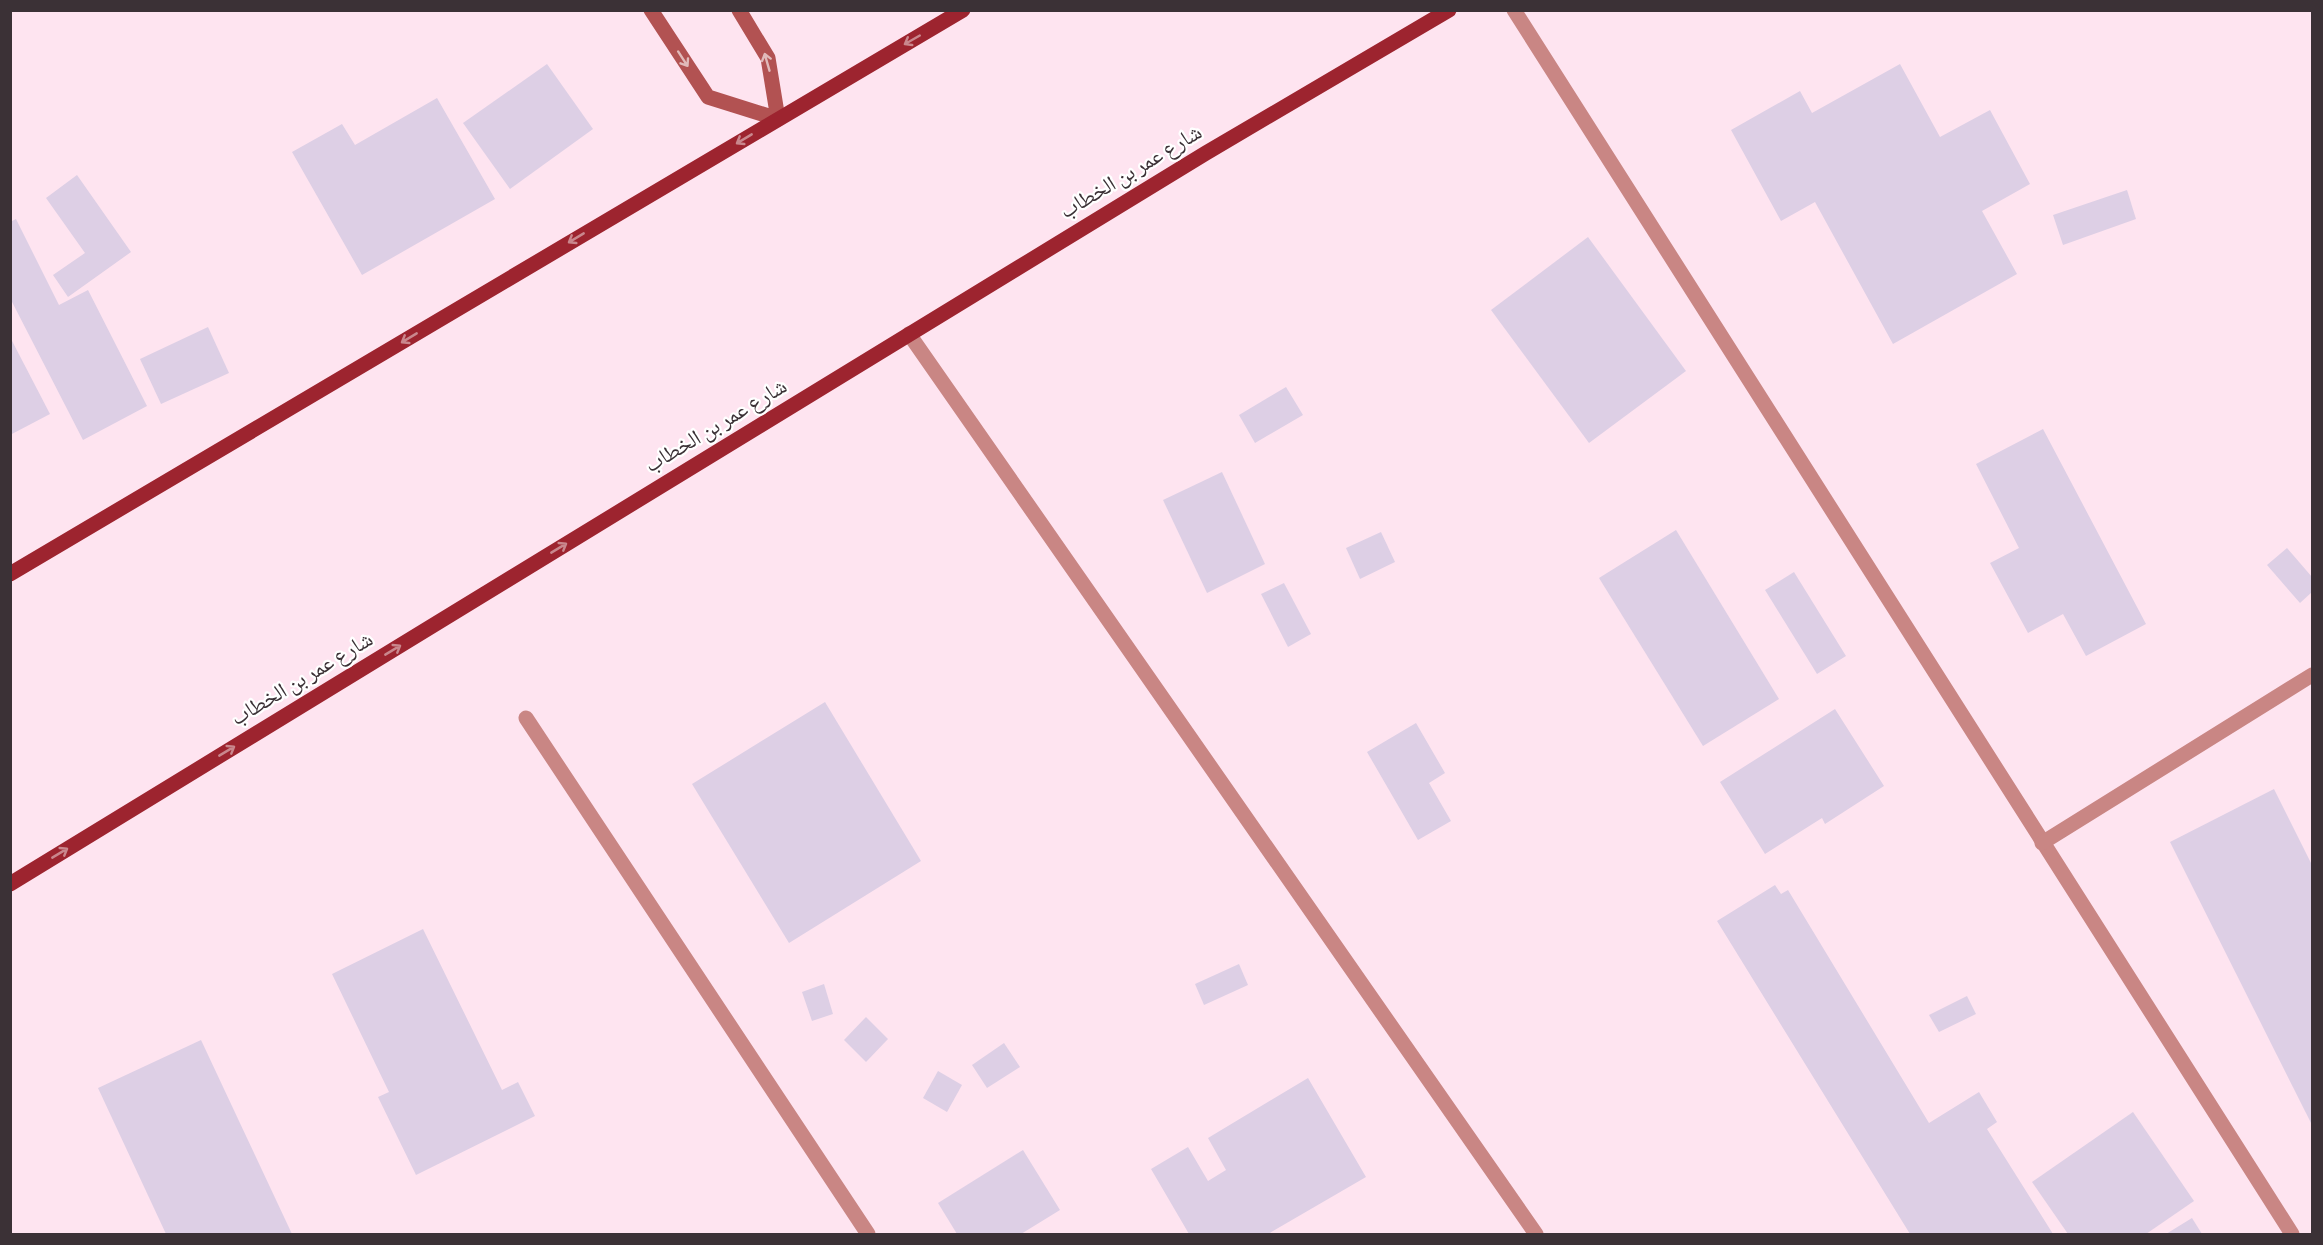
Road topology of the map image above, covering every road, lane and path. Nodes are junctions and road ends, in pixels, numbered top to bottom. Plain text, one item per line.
1 (651, 10) edge
2 (739, 10) edge
3 (963, 10) edge
4 (1449, 10) edge
5 (1514, 10) edge
6 (778, 119) junction
7 (909, 334) junction
8 (10, 574) edge
9 (2313, 675) edge
10 (526, 718) dead end
11 (2042, 843) junction
12 (10, 884) edge
13 (868, 1234) edge
14 (1536, 1234) edge
15 (2292, 1234) edge

1 -> 6 street
6 -> 2 street
3 -> 6 main road
4 - 7 main road, شارع عمر بن الخطاب
5 - 11 street
6 -> 8 main road
12 -> 7 main road, شارع عمر بن الخطاب
7 - 14 street
9 - 11 street
10 - 13 street
11 - 15 street

